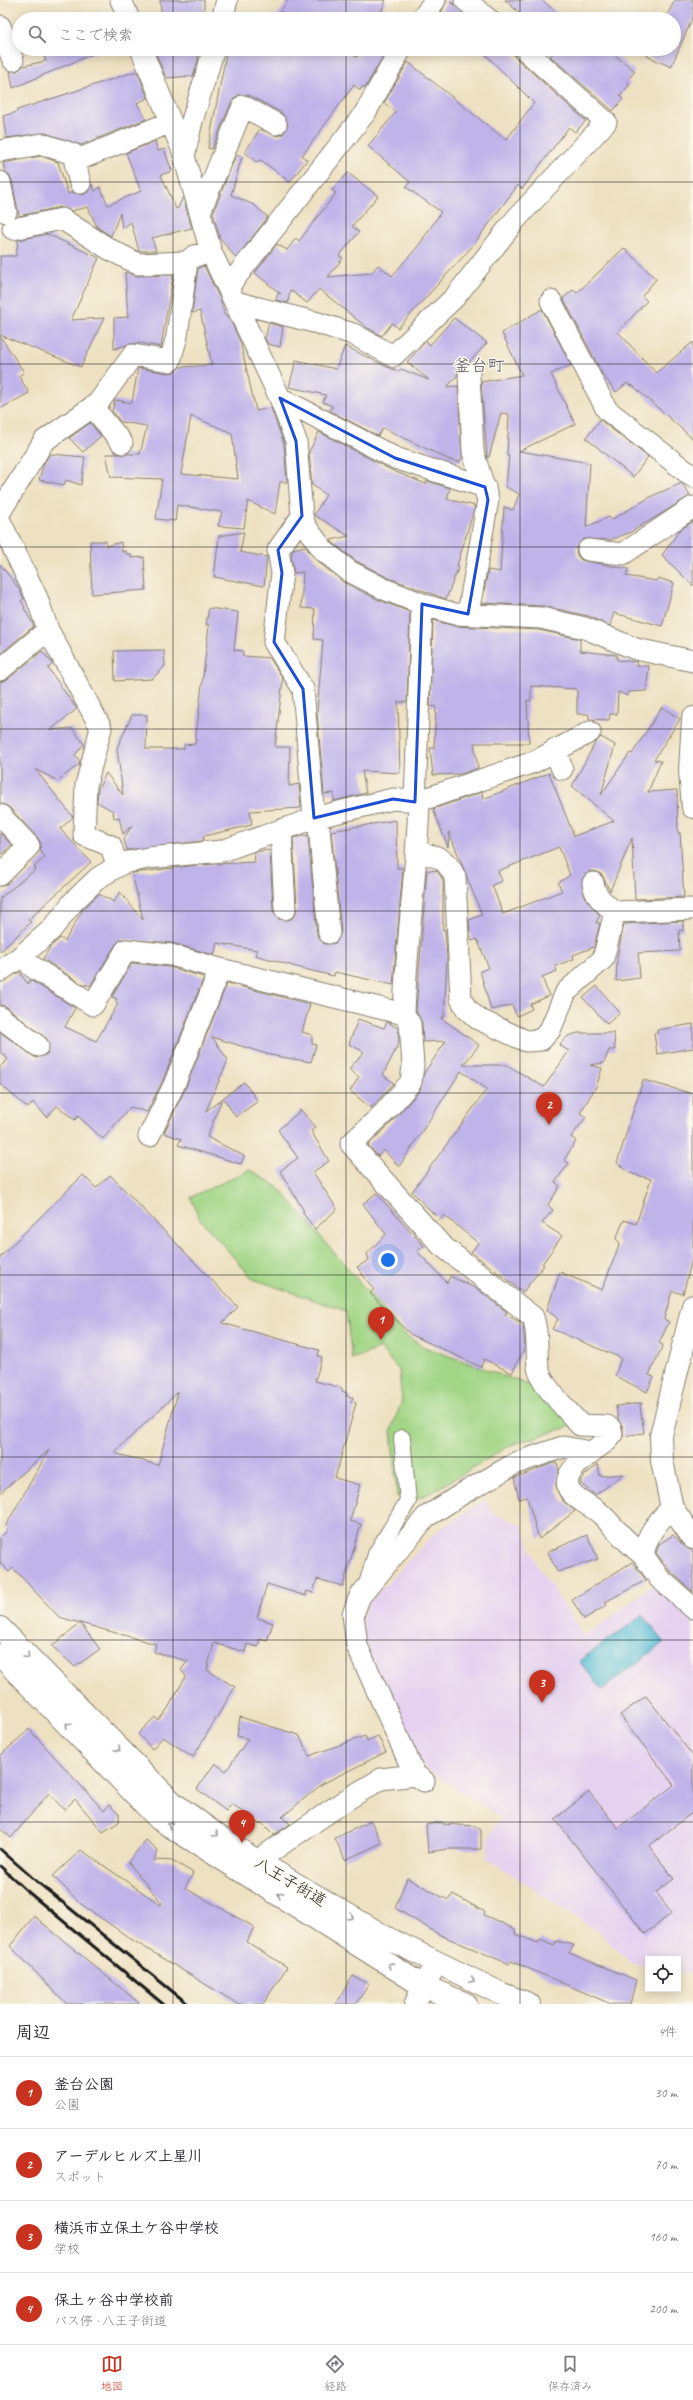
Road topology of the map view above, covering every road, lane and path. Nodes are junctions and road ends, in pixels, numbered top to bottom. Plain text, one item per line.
1 (121, 0) edge
2 (227, 0) edge
3 (435, 0) edge
4 (465, 0) edge
5 (126, 12) edge
6 (224, 12) edge
7 (427, 12) edge
8 (480, 12) edge
9 (0, 26) edge
10 (144, 56) edge
11 (212, 56) edge
12 (397, 56) edge
13 (532, 56) edge
14 (13, 60) dead end
15 (171, 122) junction
16 (276, 124) dead end
17 (0, 151) edge
18 (184, 156) junction
19 (75, 161) junction
20 (0, 182) edge
21 (80, 183) dead end
22 (200, 212) junction
23 (211, 252) junction
24 (188, 262) junction
25 (232, 295) junction
26 (551, 301) dead end
27 (469, 374) dead end
28 (280, 398) junction
29 (93, 407) junction
30 (122, 443) dead end
31 (693, 477) edge
32 (485, 487) junction
33 (693, 508) edge
34 (0, 512) edge
35 (302, 516) junction
36 (0, 521) edge
37 (588, 550) dead end
38 (422, 604) junction
39 (468, 614) junction
40 (48, 630) junction
41 (693, 661) edge
42 (0, 670) edge
43 (693, 718) edge
44 (590, 732) dead end
45 (555, 749) junction
46 (562, 769) dead end
47 (417, 801) junction
48 (693, 807) edge
49 (0, 815) edge
50 (316, 818) junction
51 (281, 830) junction
52 (417, 853) junction
53 (117, 866) junction
54 (0, 875) edge
55 (593, 883) dead end
56 (285, 909) dead end
57 (693, 910) edge
58 (614, 912) junction
59 (329, 933) dead end
60 (31, 966) dead end
61 (220, 969) junction
62 (0, 971) edge
63 (404, 1014) junction
64 (0, 1017) edge
65 (38, 1046) dead end
66 (149, 1136) dead end
67 (693, 1306) edge
68 (402, 1438) dead end
69 (591, 1452) junction
70 (672, 1508) junction
71 (693, 1538) edge
72 (643, 1555) junction
73 (366, 1589) junction
74 (693, 1608) edge
75 (0, 1628) edge
76 (0, 1655) edge
77 (257, 1862) junction
78 (437, 1964) junction
79 (419, 1995) edge
80 (466, 2004) edge
81 (529, 2004) edge

1 - 5 street
2 - 6 street
3 - 7 street
4 - 8 street
9 - 14 street
10 - 15 street
11 - 18 street
12 - 25 street
13 - 25 street
15 - 18 street
15 - 19 street
16 - 22 street
17 - 19 street
18 - 22 street
19 - 21 street
20 - 24 street
22 - 23 street
23 - 24 street
23 - 25 street
24 - 29 street
25 - 28 street
26 - 31 street
27 - 32 street
28 - 32 street
28 - 35 street
29 - 30 street
29 - 34 street
32 - 39 street
33 - 37 street
35 - 38 street
35 - 50 street
36 - 40 street
38 - 39 street
38 - 47 street
39 - 41 street
40 - 42 street
40 - 53 street
43 - 48 main road
44 - 45 street
45 - 46 street
45 - 47 street
47 - 50 street
47 - 52 street
49 - 54 street
50 - 51 street
50 - 59 street
51 - 53 street
51 - 56 street
52 - 58 street
52 - 63 street
53 - 62 street
55 - 58 street
57 - 58 street
60 - 61 street
61 - 63 street
61 - 66 street
63 - 69 street
64 - 65 street
67 - 70 main road
68 - 73 street
69 - 72 street
69 - 73 street
70 - 71 main road
70 - 72 street
72 - 74 street
73 - 77 street
75 -> 77 main road, 八王子街道
79 -> 76 main road, 八王子街道
77 -> 78 main road, 八王子街道
78 - 79 street
78 -> 81 main road, 八王子街道
79 - 80 main road, 八王子街道

